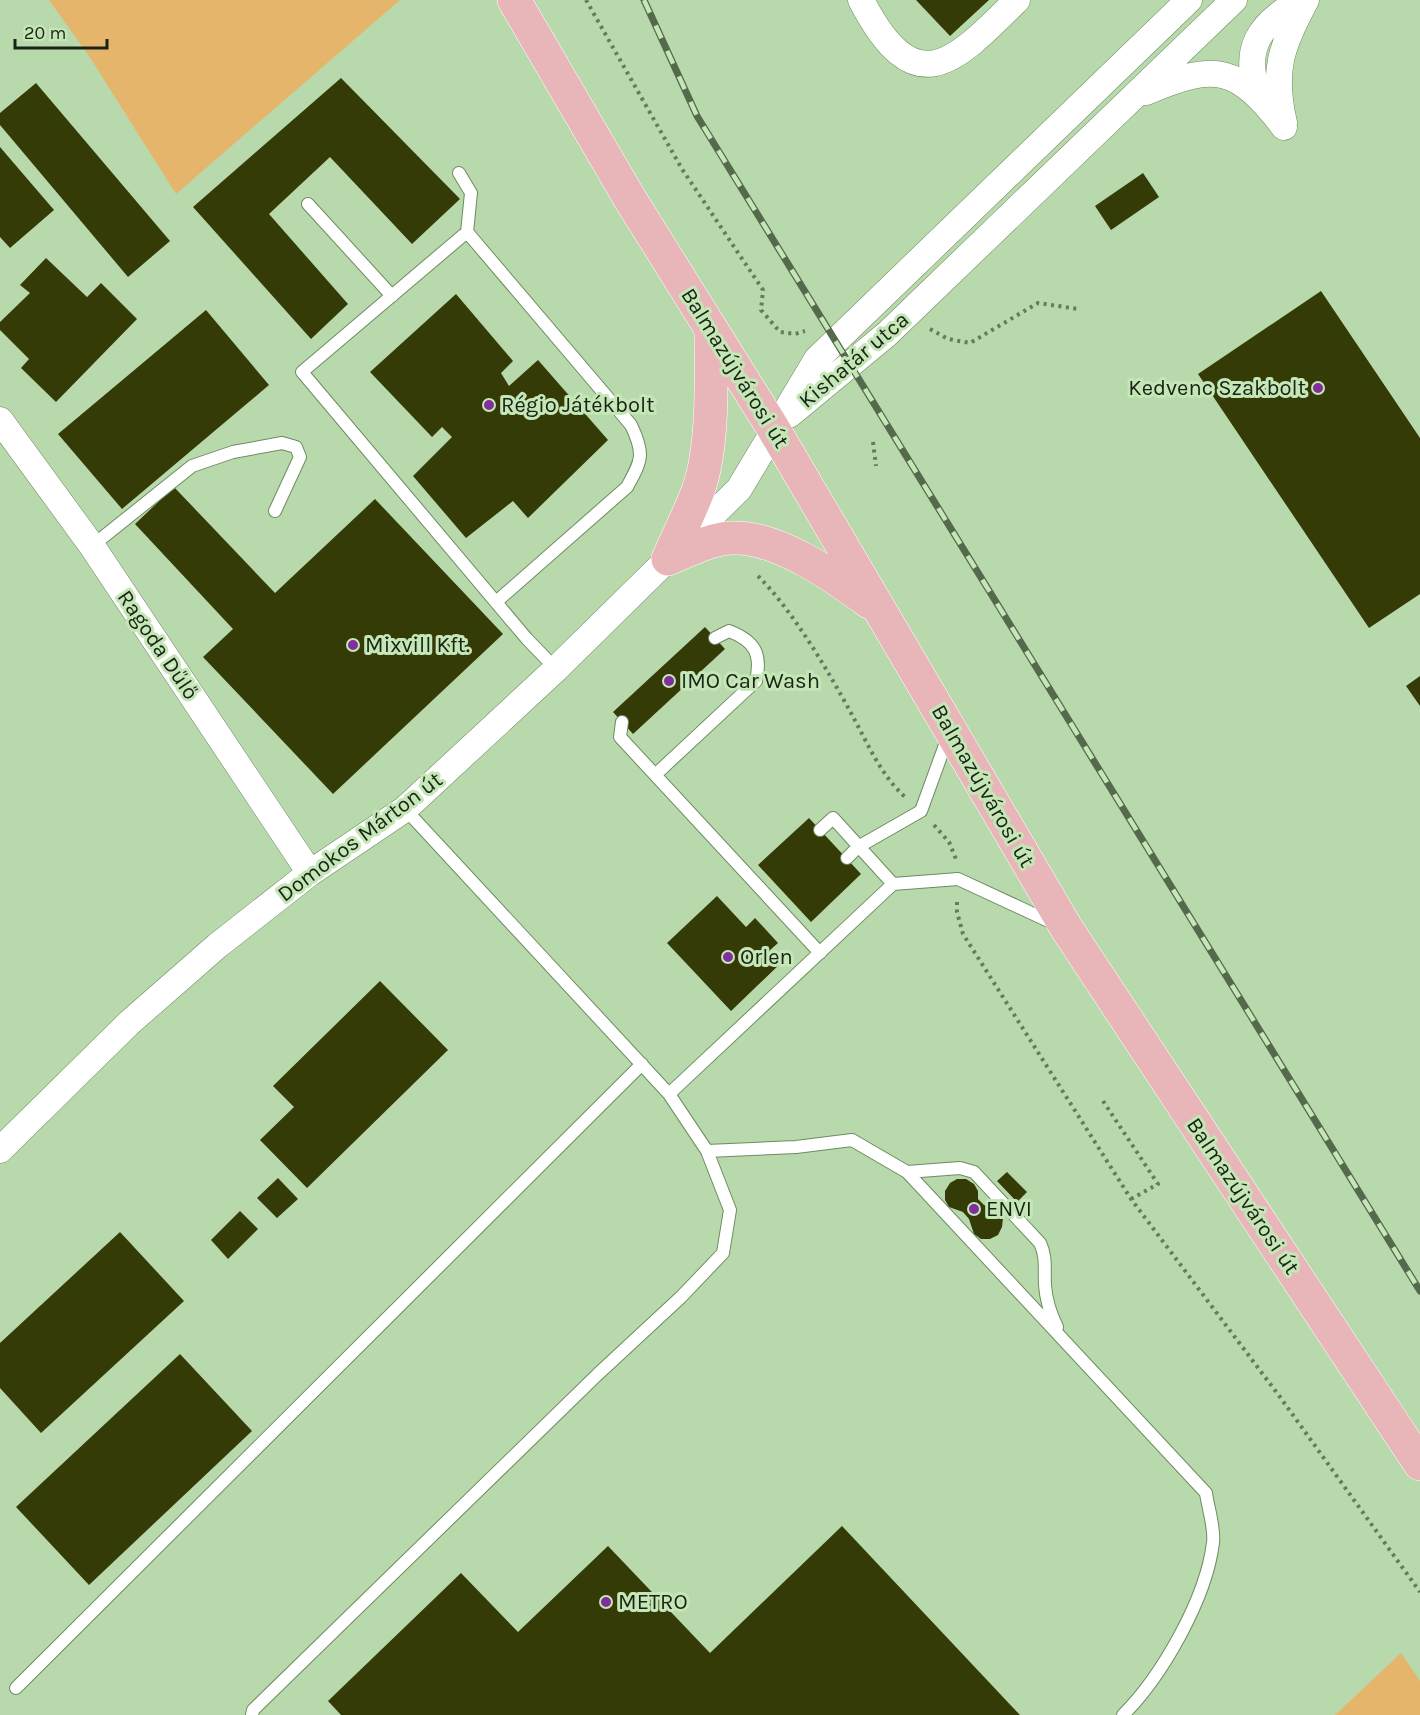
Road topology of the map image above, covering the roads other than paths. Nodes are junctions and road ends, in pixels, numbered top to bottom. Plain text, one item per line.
1 (514, 0) edge
2 (861, 0) edge
3 (1017, 0) edge
4 (1189, 0) edge
5 (1234, 0) edge
6 (1302, 0) edge
7 (1306, 0) edge
8 (1138, 95) junction
9 (1259, 97) junction
10 (459, 173) dead end
11 (308, 204) dead end
12 (467, 232) junction
13 (392, 296) junction
14 (711, 331) junction
15 (0, 420) edge
16 (773, 428) junction
17 (275, 511) dead end
18 (92, 546) junction
19 (668, 559) junction
20 (496, 602) junction
21 (878, 608) junction
22 (715, 638) dead end
23 (556, 669) junction
24 (622, 722) dead end
25 (950, 730) junction
26 (655, 774) junction
27 (405, 809) junction
28 (820, 830) dead end
29 (858, 847) junction
30 (847, 858) dead end
31 (310, 873) junction
32 (770, 878) dead end
33 (893, 884) junction
34 (760, 888) junction
35 (796, 906) dead end
36 (785, 915) junction
37 (1067, 929) junction
38 (820, 952) junction
39 (642, 1064) junction
40 (669, 1094) junction
41 (0, 1150) edge
42 (707, 1151) junction
43 (908, 1172) junction
44 (1062, 1339) junction
45 (1420, 1464) edge
46 (16, 1688) dead end
47 (252, 1715) edge
48 (1123, 1715) edge

1 - 14 main road, Balmazújvárosi út
2 - 3 street
4 - 16 street, Kishatár utca
5 - 8 street, Kishatár utca
6 - 9 street
7 - 9 street
8 - 9 street
8 - 16 street, Kishatár utca
10 - 12 lane
11 - 13 lane
12 - 13 lane
12 - 20 lane
13 - 20 lane
14 - 16 main road, Balmazújvárosi út
14 - 19 main road
15 - 18 street, Ragoda Dűlő
16 - 19 street, Domokos Márton út
16 - 21 main road, Balmazújvárosi út
17 - 18 lane
18 - 31 street, Ragoda Dűlő
19 - 21 main road
19 - 23 street, Domokos Márton út
20 - 23 lane
21 - 25 main road, Balmazújvárosi út
22 - 26 lane
23 - 27 street, Domokos Márton út
24 - 26 lane
25 - 29 lane
25 - 37 main road, Balmazújvárosi út
26 - 34 lane
27 - 31 street, Domokos Márton út
27 - 39 lane
28 - 29 lane
29 - 30 lane
29 - 33 lane
31 - 41 street, Domokos Márton út
32 - 34 lane
33 - 37 lane
33 - 38 lane
34 - 36 lane
35 - 36 lane
36 - 38 lane
37 - 45 main road, Balmazújvárosi út
38 - 40 lane
39 - 40 lane
39 - 46 lane
40 - 42 lane
42 - 43 lane
42 - 47 lane
43 - 44 lane
43 - 44 lane
44 - 48 lane

